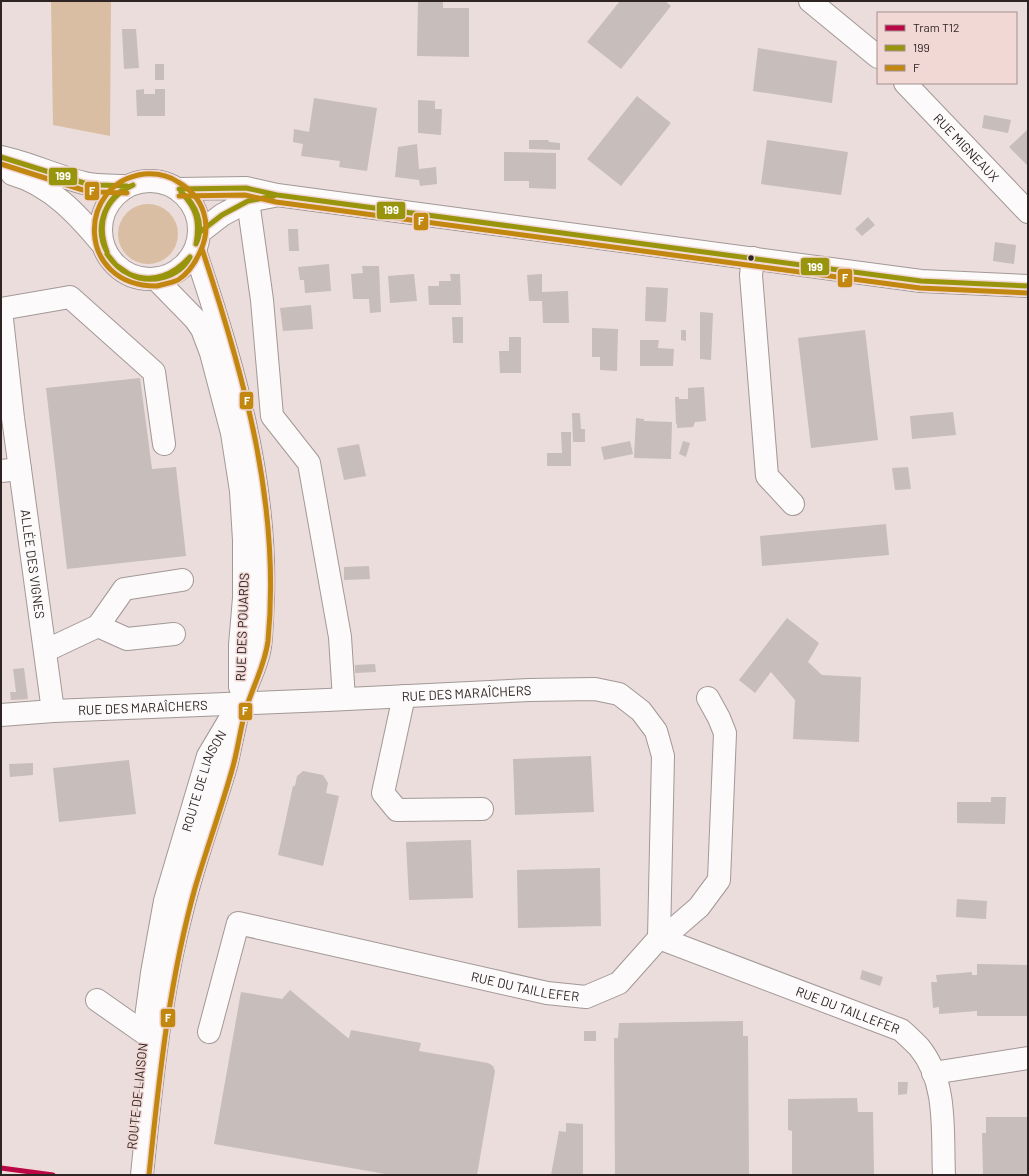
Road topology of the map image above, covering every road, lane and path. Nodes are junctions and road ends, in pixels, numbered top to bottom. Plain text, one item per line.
1 (816, 4) edge
2 (877, 56) edge
3 (906, 84) edge
4 (1, 157) edge
5 (1, 171) edge
6 (127, 186) junction
7 (179, 189) junction
8 (277, 195) junction
9 (248, 201) junction
10 (1028, 212) edge
11 (197, 242) junction
12 (103, 245) junction
13 (753, 258) junction
14 (156, 279) junction
15 (920, 281) junction
16 (1028, 286) edge
17 (1028, 302) edge
18 (1, 310) edge
19 (10, 431) edge
20 (164, 444) dead end
21 (11, 470) edge
22 (793, 504) dead end
23 (182, 580) dead end
24 (98, 626) junction
25 (174, 634) dead end
26 (45, 651) junction
27 (404, 696) junction
28 (708, 698) dead end
29 (344, 699) junction
30 (240, 703) junction
31 (53, 711) junction
32 (1, 715) edge
33 (482, 809) dead end
34 (660, 938) junction
35 (97, 1000) dead end
36 (209, 1032) dead end
37 (144, 1033) junction
38 (1028, 1058) edge
39 (933, 1073) junction
40 (128, 1175) edge
41 (142, 1175) edge
42 (944, 1175) edge

1 - 2 street
3 - 10 street, RUE MIGNEAUX
4 - 6 street
5 - 12 street
6 - 7 street
6 - 12 street
7 - 8 street
7 - 11 street
8 - 9 street
8 - 13 street
9 - 11 street
9 - 29 street
11 - 14 street
11 - 30 street, RUE DES POUARDS
12 - 14 street
13 - 15 street
13 - 22 street
14 - 30 street, RUE DES POUARDS
15 - 16 street
15 - 17 street
18 - 19 street, ALLÉE DES VIGNES
18 - 20 street
19 - 21 street, ALLÉE DES VIGNES
21 - 26 street, ALLÉE DES VIGNES
23 - 24 street
24 - 25 street
24 - 26 street
26 - 31 street, ALLÉE DES VIGNES
27 - 29 street, RUE DES MARAÎCHERS
27 - 33 street
27 - 34 street, RUE DES MARAÎCHERS
28 - 34 street
29 - 30 street, RUE DES MARAÎCHERS
30 - 31 street, RUE DES MARAÎCHERS
30 - 37 street, ROUTE DE LIAISON
30 - 41 street, ROUTE DE LIAISON
31 - 32 street, RUE DES MARAÎCHERS
34 - 36 street, RUE DU TAILLEFER
34 - 39 street, RUE DU TAILLEFER
35 - 37 street
37 - 40 street, ROUTE DE LIAISON
38 - 39 street
39 - 42 street, RUE DU TAILLEFER

